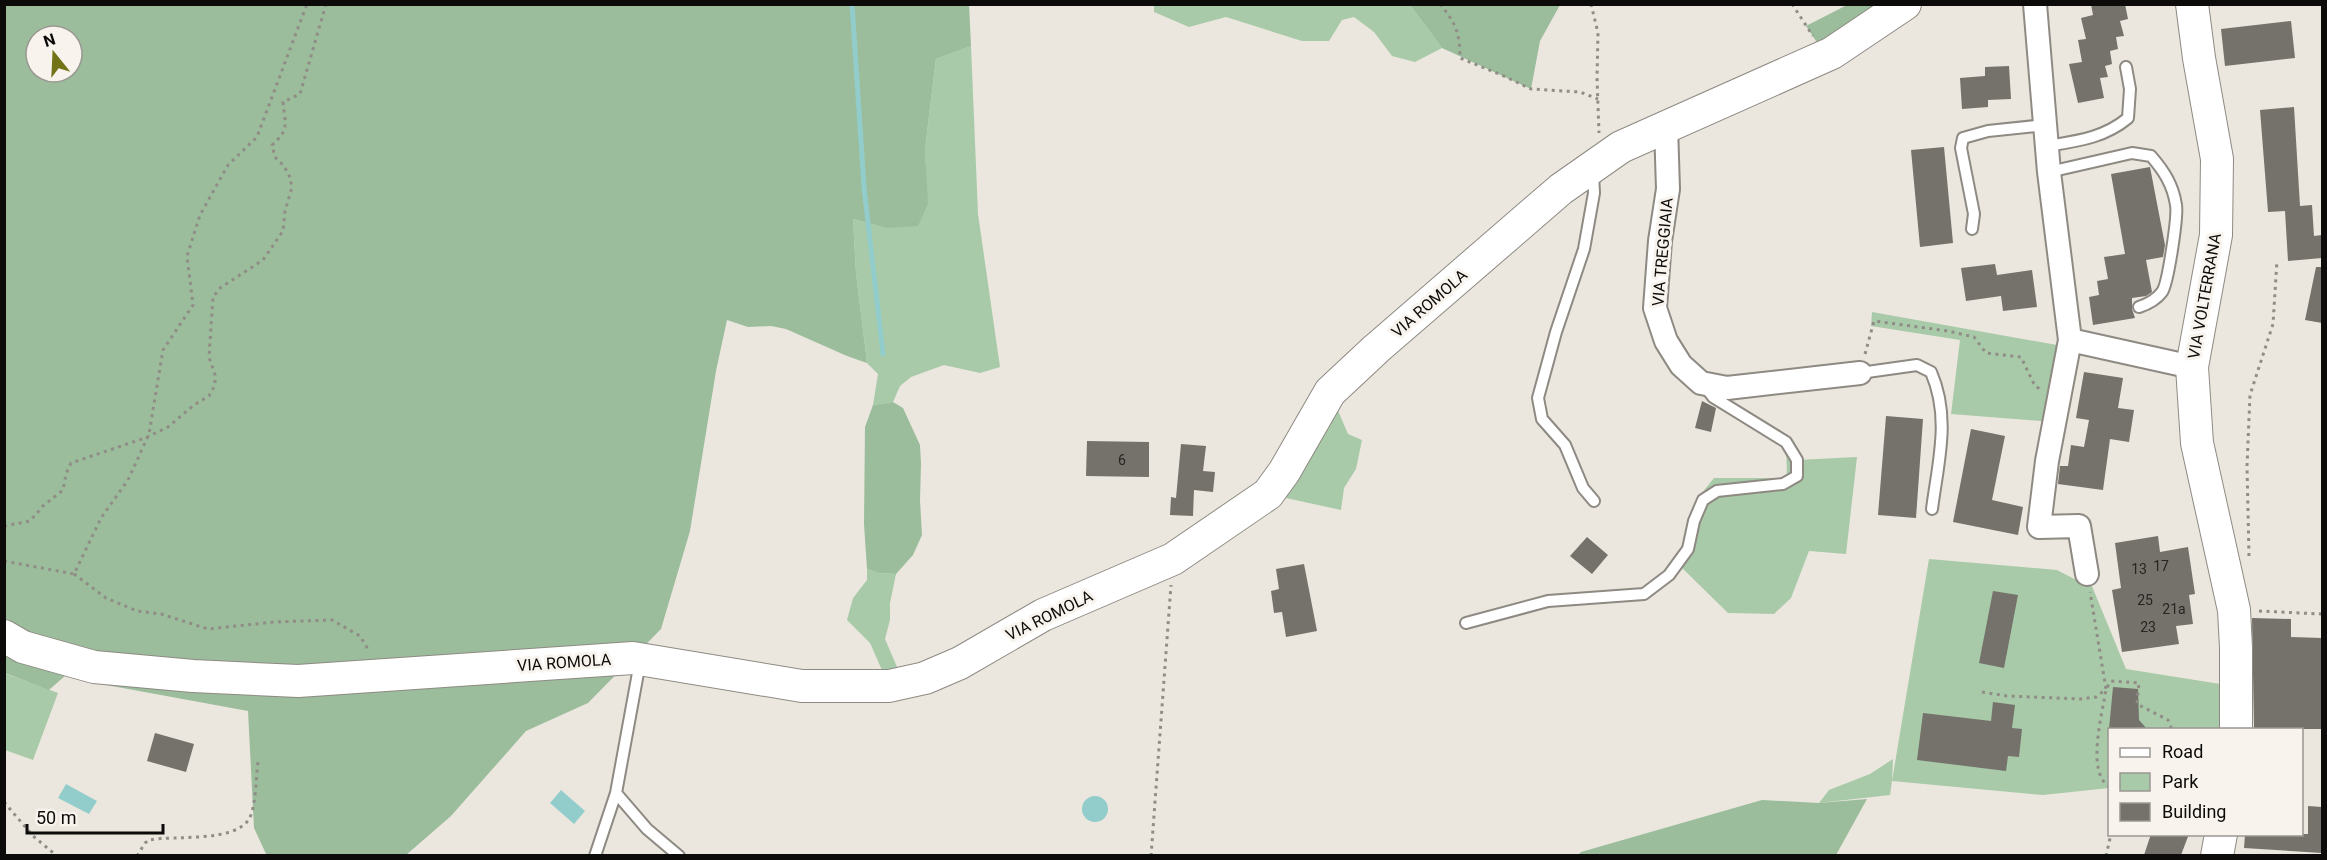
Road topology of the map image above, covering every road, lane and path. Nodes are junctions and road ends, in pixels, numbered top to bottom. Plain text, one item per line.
1 (307, 4) edge
2 (326, 4) edge
3 (1440, 4) edge
4 (1591, 4) edge
5 (1792, 4) edge
6 (1905, 4) edge
7 (2035, 4) edge
8 (2192, 4) edge
9 (1826, 56) junction
10 (2126, 67) dead end
11 (1598, 99) junction
12 (1666, 126) junction
13 (2046, 136) junction
14 (1599, 163) junction
15 (2049, 172) junction
16 (1972, 229) dead end
17 (2277, 260) dead end
18 (2139, 306) dead end
19 (2070, 340) junction
20 (2192, 367) junction
21 (1860, 373) junction
22 (1701, 383) junction
23 (2058, 399) junction
24 (145, 438) junction
25 (1594, 501) dead end
26 (1932, 509) dead end
27 (4, 526) edge
28 (1173, 559) junction
29 (4, 561) edge
30 (2249, 561) dead end
31 (74, 574) junction
32 (2087, 574) joint
33 (2234, 610) junction
34 (2322, 614) edge
35 (1466, 623) dead end
36 (4, 636) edge
37 (360, 636) dead end
38 (640, 659) junction
39 (2106, 689) junction
40 (1982, 692) dead end
41 (2172, 728) edge
42 (2236, 728) edge
43 (258, 762) dead end
44 (2108, 786) edge
45 (616, 792) junction
46 (4, 802) edge
47 (2111, 836) edge
48 (2221, 836) edge
49 (57, 855) edge
50 (137, 855) edge
51 (595, 855) edge
52 (679, 855) edge
53 (1151, 855) edge
54 (2106, 855) edge
55 (2217, 855) edge

1 - 24 path
2 - 24 path
3 - 11 path
4 - 11 path
5 - 9 path
6 - 9 street, VIA ROMOLA
7 - 13 street
8 - 20 street, VIA VOLTERRANA
9 - 12 street, VIA ROMOLA
10 - 13 lane
11 - 14 path
12 - 14 street, VIA ROMOLA
12 - 22 street, VIA TREGGIAIA
13 - 15 street
13 - 16 lane
14 - 25 lane
14 - 28 street, VIA ROMOLA
15 - 18 lane
15 - 19 street
17 - 30 path
19 - 20 street
19 - 23 street
20 - 33 street, VIA VOLTERRANA
21 - 22 street
21 - 23 path
21 - 26 lane
22 - 35 lane
23 - 32 street
24 - 27 path
24 - 31 path
28 - 38 street, VIA ROMOLA
28 - 53 path
29 - 31 path
31 - 37 path
32 - 39 path
33 - 34 path
33 - 42 street, VIA VOLTERRANA
36 - 38 street, VIA ROMOLA
38 - 45 lane
39 - 40 path
39 - 41 path
39 - 44 path
43 - 50 path
45 - 51 lane
45 - 52 lane
46 - 49 path
47 - 54 path
48 - 55 street

